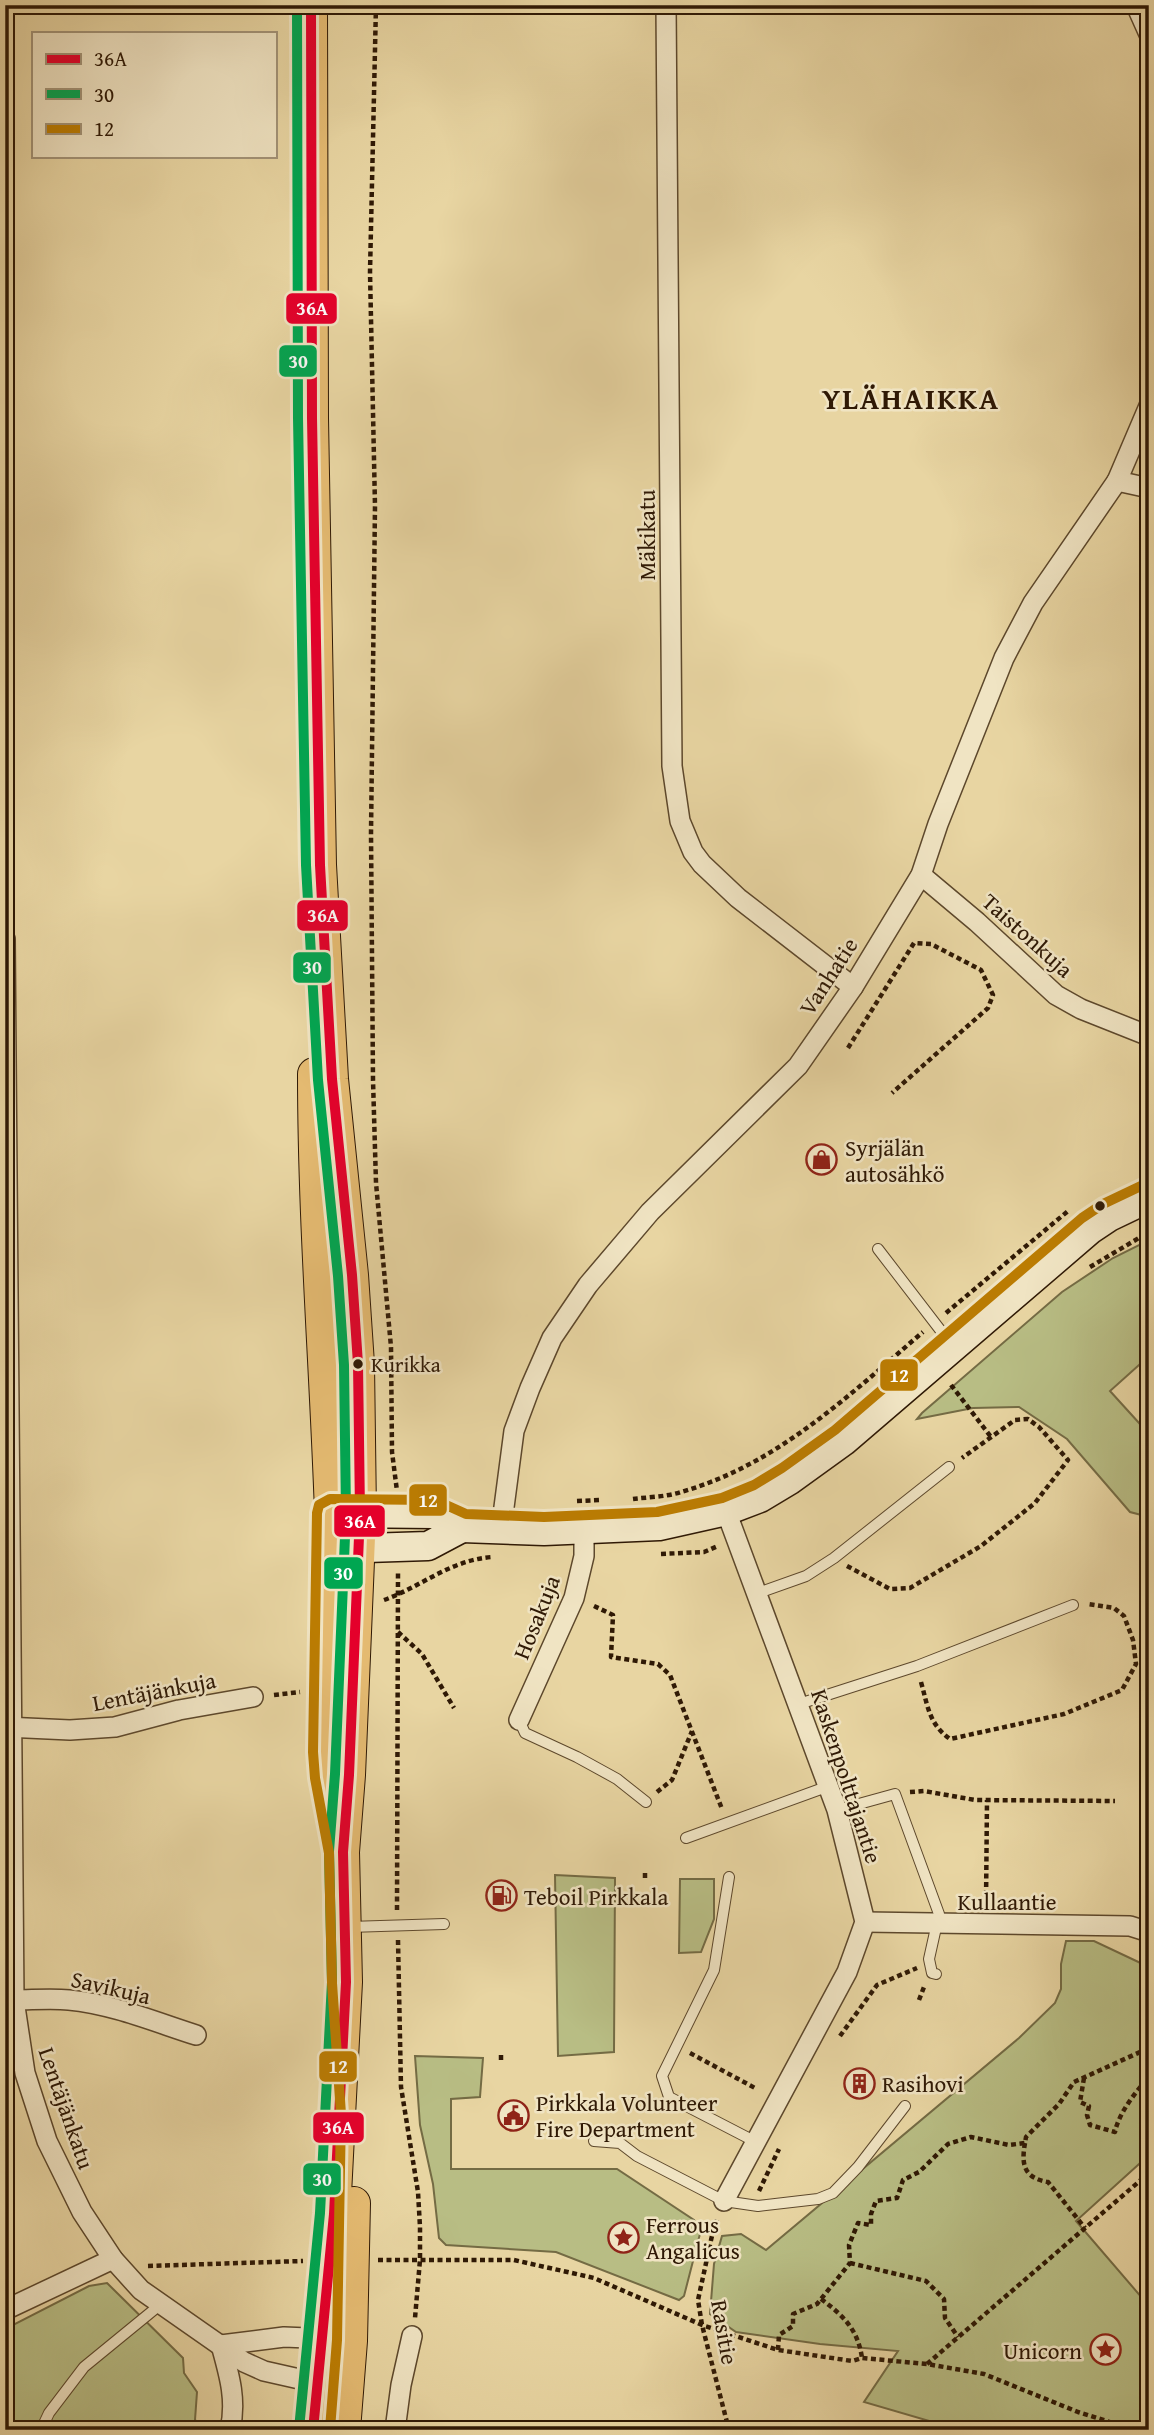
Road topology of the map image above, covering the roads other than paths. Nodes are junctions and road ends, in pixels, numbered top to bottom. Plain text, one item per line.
1 (311, 5) edge
2 (666, 5) edge
3 (1136, 5) edge
4 (1149, 34) edge
5 (1149, 406) edge
6 (1117, 481) junction
7 (1149, 488) edge
8 (921, 875) junction
9 (5, 939) edge
10 (853, 987) junction
11 (1149, 1037) edge
12 (6, 1075) edge
13 (1149, 1198) edge
14 (878, 1249) dead end
15 (953, 1347) junction
16 (949, 1467) road end
17 (726, 1511) junction
18 (346, 1513) junction
19 (462, 1528) junction
20 (501, 1530) junction
21 (584, 1530) junction
22 (346, 1549) junction
23 (758, 1593) junction
24 (1073, 1605) road end
25 (253, 1697) road end
26 (799, 1704) junction
27 (519, 1720) joint
28 (9, 1727) edge
29 (829, 1786) junction
30 (646, 1802) road end
31 (837, 1811) junction
32 (686, 1838) dead end
33 (729, 1877) dead end
34 (865, 1922) junction
35 (444, 1924) dead end
36 (937, 1925) junction
37 (345, 1927) junction
38 (1149, 1932) edge
39 (936, 1974) dead end
40 (13, 2000) junction
41 (196, 2035) dead end
42 (905, 2106) dead end
43 (594, 2141) dead end
44 (756, 2142) junction
45 (724, 2201) junction
46 (113, 2259) junction
47 (161, 2304) junction
48 (5, 2310) edge
49 (412, 2336) road end
50 (336, 2340) junction
51 (221, 2345) junction
52 (332, 2385) junction
53 (235, 2424) edge
54 (41, 2430) edge
55 (313, 2430) edge
56 (344, 2430) edge
57 (395, 2430) edge

1 - 18 main road
2 - 10 street, Mäkikatu
3 - 4 street
5 - 6 street, Vanhatie
6 - 7 street
6 - 8 street, Vanhatie
8 - 10 street, Vanhatie
8 - 11 street, Taistonkuja
9 - 12 street, Lentäjänkatu
10 - 20 street, Vanhatie
12 - 28 street, Lentäjänkatu
13 - 15 main road
14 - 15 lane
15 - 17 main road
16 - 23 lane
17 - 21 main road
17 - 23 street, Kaskenpolttajantie
18 - 19 main road
18 - 22 main road
19 - 20 main road
19 - 22 main road
20 - 21 main road
21 - 27 street, Hosakuja
22 - 37 main road
23 - 26 street, Kaskenpolttajantie
24 - 26 lane
25 - 28 street, Lentäjänkuja
26 - 29 street, Kaskenpolttajantie
27 - 30 lane
28 - 40 street, Lentäjänkatu
29 - 31 street, Kaskenpolttajantie
29 - 32 lane
31 - 34 street, Kaskenpolttajantie
31 - 36 lane
33 - 44 lane
34 - 36 street, Kullaantie
34 - 44 street
35 - 37 lane
36 - 38 street, Kullaantie
36 - 39 lane
37 - 50 main road
40 - 41 street, Savikuja
40 - 46 street, Lentäjänkatu
42 - 45 lane
43 - 45 lane
44 - 45 street
46 - 47 street, Lentäjänkatu
46 - 48 street
47 - 51 street, Lentäjänkatu
47 - 54 lane
49 - 57 street
50 - 51 street
50 - 52 main road
51 - 52 street, Lentäjänkatu
51 - 53 street
52 - 55 main road
52 - 56 main road

